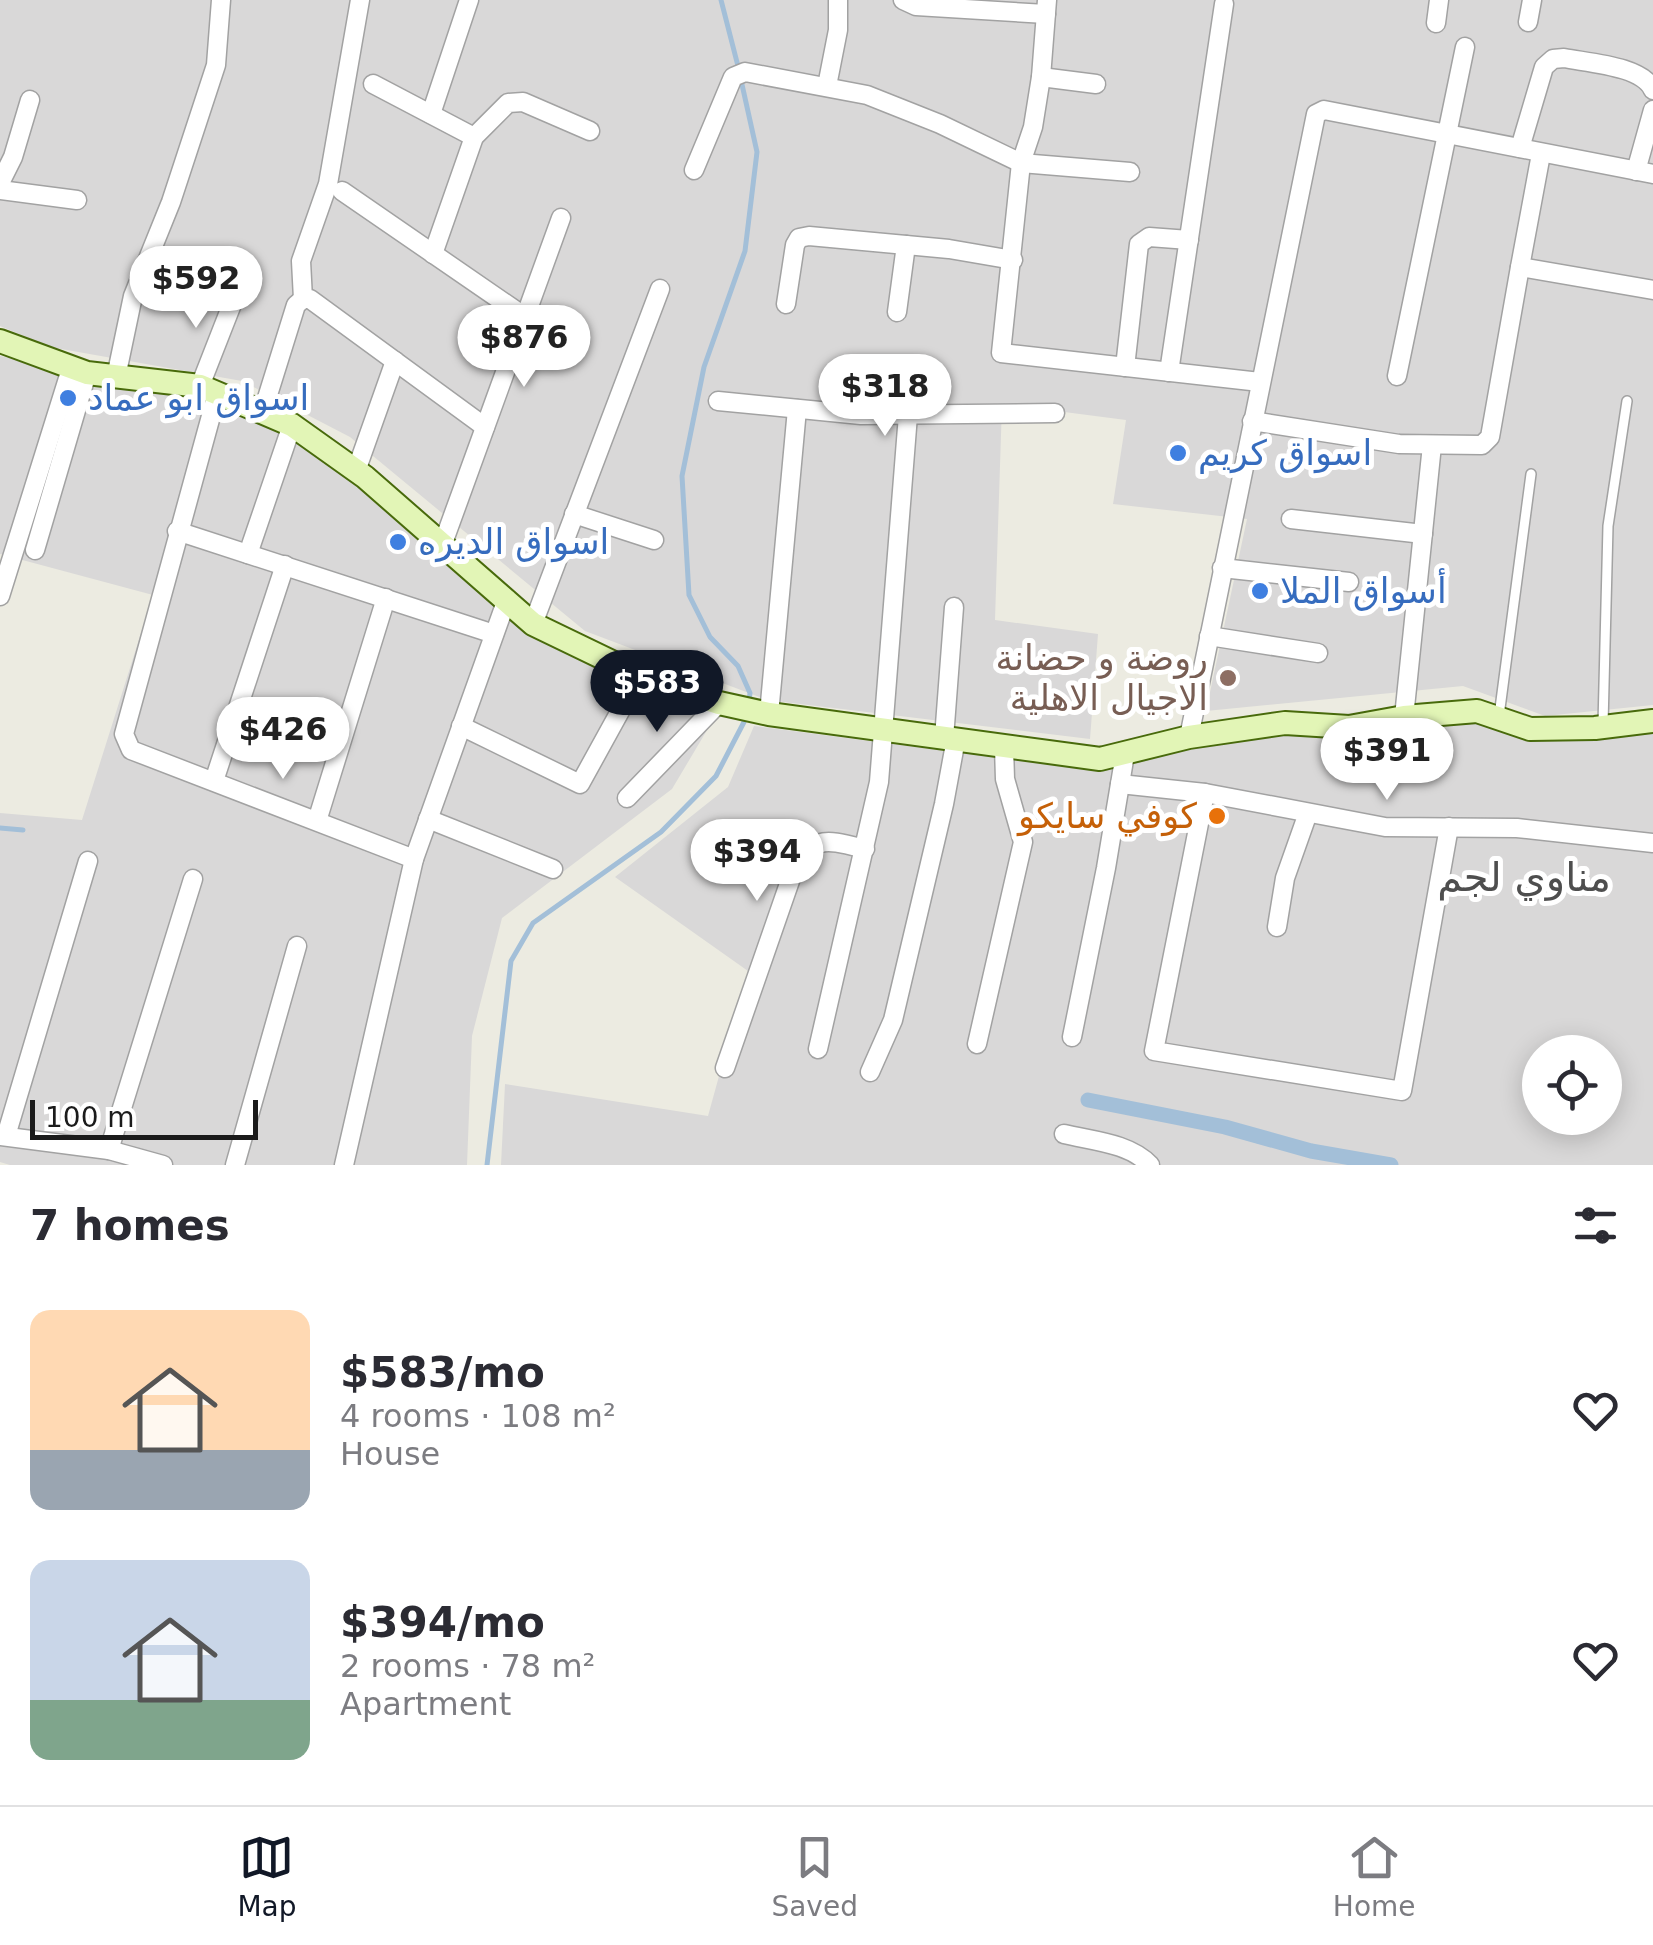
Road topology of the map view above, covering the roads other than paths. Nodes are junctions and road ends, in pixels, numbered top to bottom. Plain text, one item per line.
1 (220, 0) edge
2 (360, 0) edge
3 (469, 0) edge
4 (838, 0) edge
5 (903, 0) edge
6 (1439, 0) edge
7 (1532, 0) edge
8 (1224, 4) dead end
9 (1046, 7) edge
10 (1528, 22) dead end
11 (1436, 23) dead end
12 (1465, 48) dead end
13 (1041, 76) junction
14 (373, 84) dead end
15 (1096, 84) dead end
16 (827, 86) junction
17 (1653, 90) edge
18 (30, 100) dead end
19 (1653, 110) edge
20 (431, 114) junction
21 (590, 130) dead end
22 (1448, 135) junction
23 (474, 136) junction
24 (1520, 148) junction
25 (1541, 154) junction
26 (1021, 163) junction
27 (694, 170) dead end
28 (1130, 172) dead end
29 (1644, 172) edge
30 (0, 186) edge
31 (342, 191) dead end
32 (77, 200) dead end
33 (561, 218) dead end
34 (1189, 240) junction
35 (906, 245) junction
36 (433, 254) junction
37 (1012, 260) junction
38 (1520, 266) junction
39 (660, 289) dead end
40 (1653, 290) edge
41 (236, 294) dead end
42 (302, 299) junction
43 (786, 304) dead end
44 (898, 312) dead end
45 (525, 317) junction
46 (0, 340) edge
47 (395, 362) junction
48 (1125, 367) junction
49 (79, 371) junction
50 (1170, 372) junction
51 (1397, 376) dead end
52 (116, 378) junction
53 (1260, 382) junction
54 (209, 390) junction
55 (718, 400) dead end
56 (1628, 400) dead end
57 (797, 408) junction
58 (1055, 413) dead end
59 (262, 414) junction
60 (908, 415) junction
61 (1252, 420) junction
62 (292, 425) junction
63 (485, 427) junction
64 (1432, 445) junction
65 (356, 471) junction
66 (1532, 474) dead end
67 (574, 514) junction
68 (1292, 518) dead end
69 (177, 531) junction
70 (1423, 534) junction
71 (654, 540) dead end
72 (442, 546) junction
73 (34, 550) dead end
74 (248, 554) junction
75 (285, 565) junction
76 (1222, 568) junction
77 (1349, 582) dead end
78 (0, 596) edge
79 (386, 598) junction
80 (507, 599) junction
81 (954, 607) dead end
82 (533, 624) junction
83 (494, 634) junction
84 (1209, 636) junction
85 (1318, 653) dead end
86 (640, 676) junction
87 (719, 703) junction
88 (770, 714) junction
89 (1404, 717) junction
90 (1498, 718) junction
91 (1653, 721) edge
92 (461, 726) junction
93 (1603, 727) junction
94 (882, 730) junction
95 (1189, 737) junction
96 (950, 738) junction
97 (1004, 748) junction
98 (1125, 754) junction
99 (214, 781) junction
100 (1120, 784) junction
101 (1205, 793) junction
102 (628, 798) dead end
103 (1308, 813) junction
104 (428, 819) junction
105 (317, 820) junction
106 (1449, 828) junction
107 (1653, 843) edge
108 (866, 849) junction
109 (414, 859) junction
110 (88, 860) dead end
111 (553, 870) dead end
112 (193, 880) dead end
113 (1277, 926) dead end
114 (297, 946) dead end
115 (1072, 1037) dead end
116 (977, 1044) dead end
117 (818, 1049) dead end
118 (725, 1068) dead end
119 (870, 1072) dead end
120 (1064, 1134) dead end
121 (3, 1136) edge
122 (109, 1150) junction
123 (163, 1165) edge
124 (236, 1165) edge
125 (344, 1165) edge
126 (1150, 1165) edge

1 - 52 street
2 - 42 street
3 - 20 street
4 - 16 street
5 - 9 street
6 - 11 street
7 - 10 street
8 - 34 street
9 - 13 street
12 - 22 street
13 - 15 street
13 - 26 street
14 - 20 street
16 - 26 street
16 - 27 street
17 - 24 street
18 - 30 street
19 - 29 street
20 - 23 street
21 - 23 street
22 - 24 street
22 - 51 street
22 - 53 street
23 - 36 street
24 - 25 street
25 - 29 street
25 - 38 street
26 - 28 street
26 - 37 street
30 - 32 street
31 - 36 street
33 - 45 street
34 - 48 street
34 - 50 street
35 - 37 street
35 - 43 street
35 - 44 street
36 - 45 street
37 - 48 street
38 - 40 street
38 - 64 street
39 - 67 street
41 - 54 street
42 - 47 street
42 - 59 street
45 - 63 street
46 - 49 street
47 - 63 street
47 - 65 street
48 - 50 street
49 - 52 street
49 - 73 street
49 - 78 street
50 - 53 street
52 - 54 street
53 - 61 street
54 - 59 street
54 - 69 street
55 - 57 street
56 - 93 lane
57 - 60 street
57 - 88 street
58 - 60 street
59 - 62 street
60 - 94 street
61 - 64 street
61 - 76 street
62 - 65 street
62 - 74 street
63 - 72 street
64 - 70 street
65 - 72 street
66 - 90 lane
67 - 71 street
67 - 82 street
68 - 70 street
69 - 74 street
69 - 99 street
70 - 89 street
72 - 80 street
74 - 75 street
75 - 79 street
75 - 99 street
76 - 77 street
76 - 84 street
79 - 83 street
79 - 105 street
80 - 82 street
80 - 83 street
81 - 96 street
82 - 86 street
83 - 92 street
84 - 85 street
84 - 95 street
86 - 87 street
86 - 92 street
87 - 88 street
87 - 102 street
88 - 94 street
89 - 90 street
89 - 95 street
90 - 93 street
91 - 93 street
92 - 104 street
94 - 96 street
94 - 108 street
95 - 98 street
96 - 97 street
96 - 119 street
97 - 98 street
97 - 116 street
98 - 100 street
99 - 105 street
100 - 101 street
100 - 115 street
101 - 103 street
101 - 106 street
103 - 106 street
103 - 113 street
104 - 109 street
104 - 111 street
105 - 109 street
106 - 107 street
108 - 117 street
108 - 118 street
109 - 125 street
110 - 121 street
112 - 122 street
114 - 124 street
120 - 126 street
121 - 122 street
122 - 123 street

